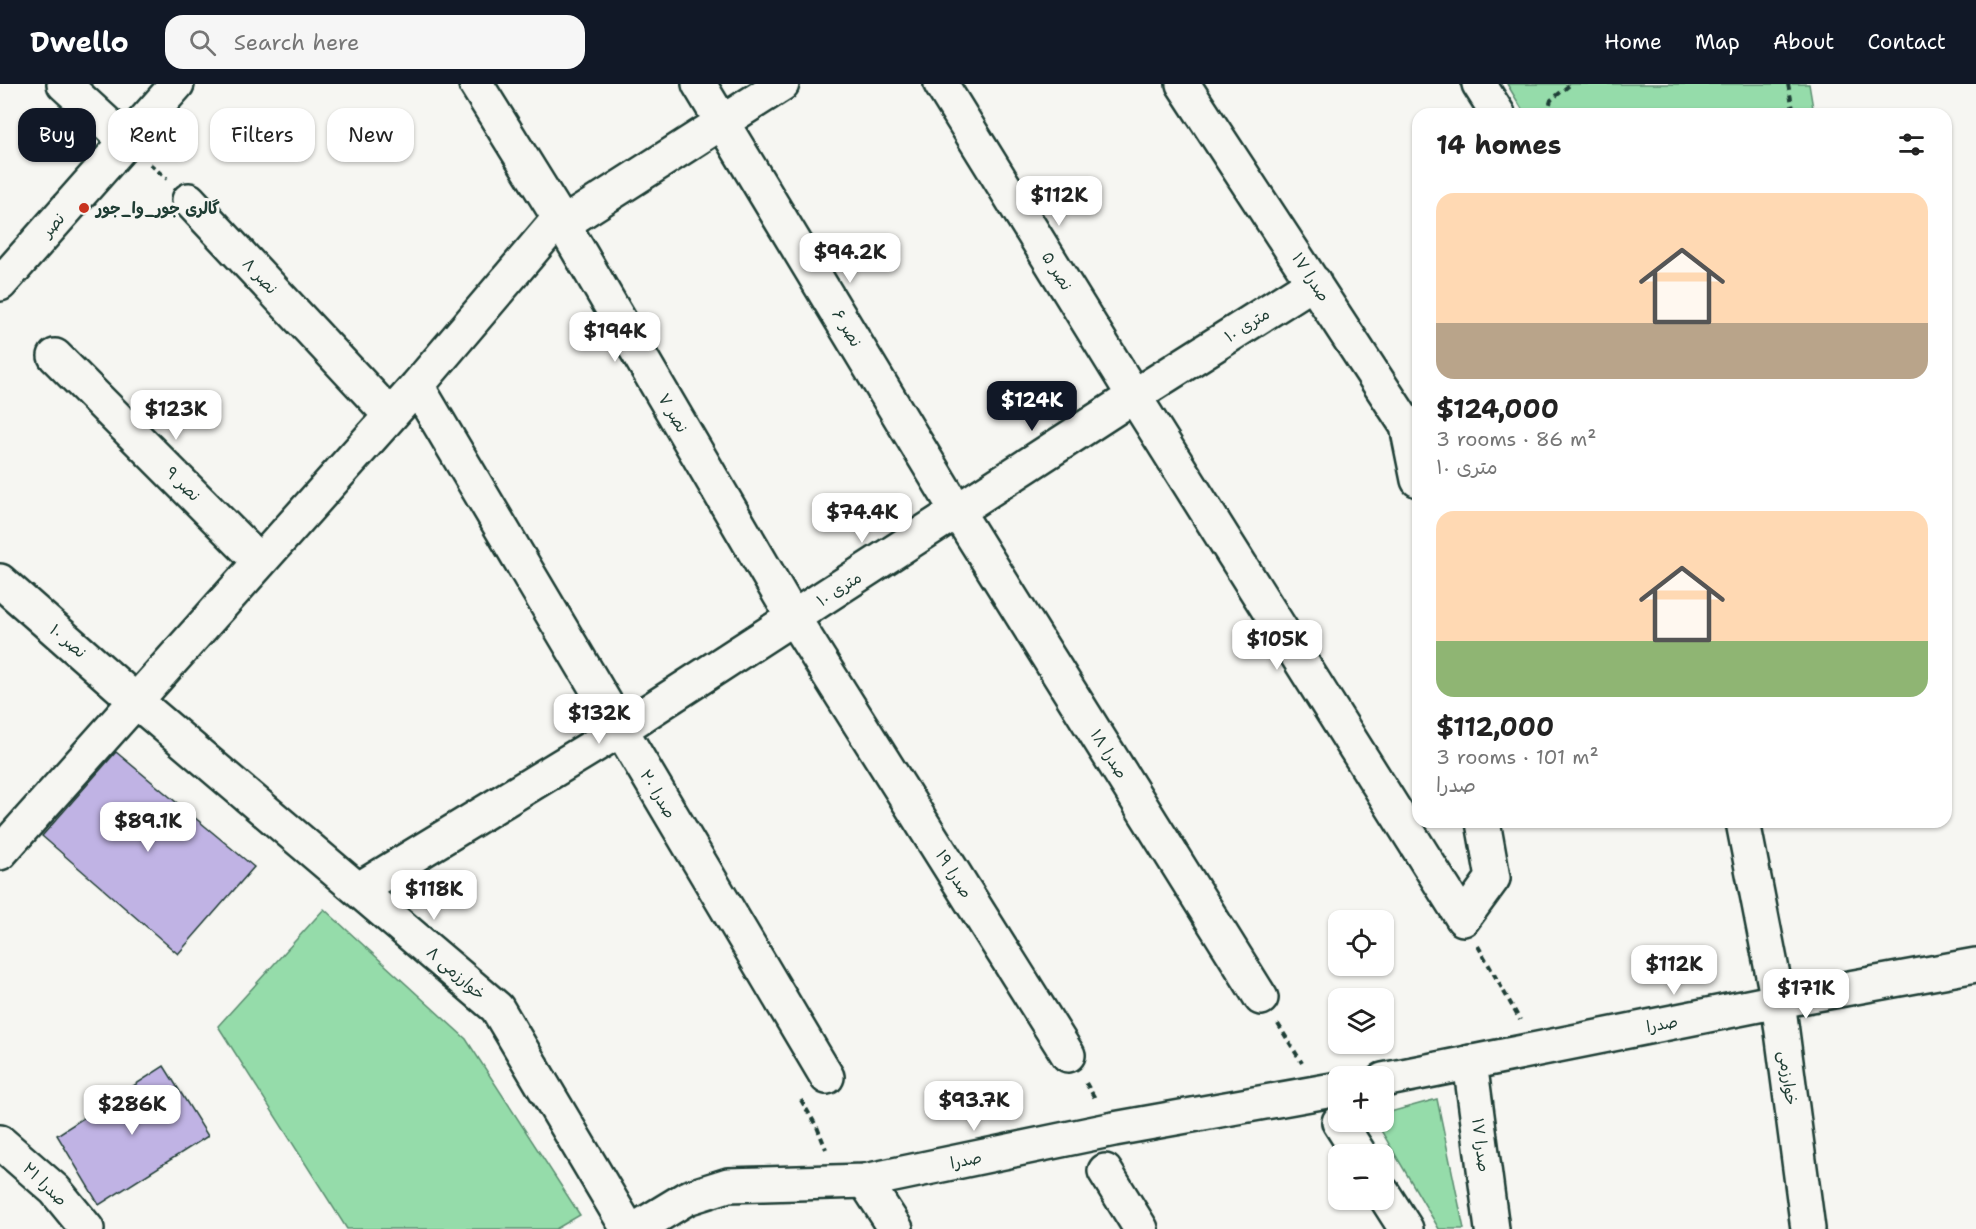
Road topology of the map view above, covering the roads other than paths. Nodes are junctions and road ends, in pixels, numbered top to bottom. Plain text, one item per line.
1 (64, 84) edge
2 (177, 84) edge
3 (476, 84) edge
4 (699, 84) edge
5 (782, 84) edge
6 (941, 84) edge
7 (1183, 84) edge
8 (1479, 84) edge
9 (156, 108) edge
10 (1494, 108) edge
11 (723, 122) junction
12 (108, 124) edge
13 (108, 161) edge
14 (189, 200) road end
15 (563, 224) junction
16 (1314, 282) junction
17 (0, 284) edge
18 (55, 356) dead end
19 (417, 386) junction
20 (1134, 396) junction
21 (390, 415) junction
22 (1412, 451) edge
23 (957, 511) junction
24 (260, 562) junction
25 (0, 581) edge
26 (794, 619) junction
27 (136, 701) junction
28 (620, 730) junction
29 (1484, 828) edge
30 (1744, 828) edge
31 (0, 853) edge
32 (359, 889) junction
33 (1976, 965) edge
34 (1261, 998) road end
35 (1778, 1001) junction
36 (1068, 1055) road end
37 (1470, 1062) junction
38 (826, 1077) road end
39 (1394, 1078) edge
40 (1328, 1091) edge
41 (0, 1142) edge
42 (1105, 1171) dead end
43 (852, 1181) junction
44 (1394, 1210) edge
45 (87, 1229) edge
46 (628, 1229) edge
47 (636, 1229) edge
48 (896, 1229) edge
49 (1141, 1229) edge
50 (1406, 1229) edge
51 (1492, 1229) edge
52 (1808, 1229) edge

1 - 12 street
2 - 9 street, نصر
3 - 15 street, نصر ۷
4 - 11 street, نصر ۶
5 - 11 street
6 - 20 street, نصر ۵
7 - 16 street, صدرا ۱۷
8 - 10 street
11 - 15 street
11 - 23 street, نصر ۶
13 - 17 street, نصر
14 - 21 street, نصر ۸
15 - 19 street
15 - 26 street, نصر ۷
16 - 20 street, ۱۰ متری
16 - 22 street, صدرا ۱۷
18 - 24 street, نصر ۹
19 - 21 street
19 - 28 street, صدرا ۲۰
20 - 23 street, ۱۰ متری
20 - 29 street, نصر ۵
21 - 24 street
23 - 26 street, ۱۰ متری
23 - 34 street, صدرا ۱۸
24 - 27 street
25 - 27 street, نصر ۱۰
26 - 28 street, ۱۰ متری
26 - 36 street, صدرا ۱۹
27 - 31 street
27 - 32 street, خوارزمی ۸
28 - 32 street, ۱۰ متری
28 - 38 street, صدرا ۲۰
30 - 35 street, خوارزمی
32 - 46 street, خوارزمی ۸
33 - 35 street, صدرا
35 - 37 street, صدرا
35 - 52 street, خوارزمی
37 - 39 street, صدرا
37 - 51 street, صدرا ۱۷
40 - 43 street, صدرا
41 - 45 street, صدرا ۲۱
42 - 49 street
43 - 47 street, صدرا
43 - 48 street
44 - 50 street

